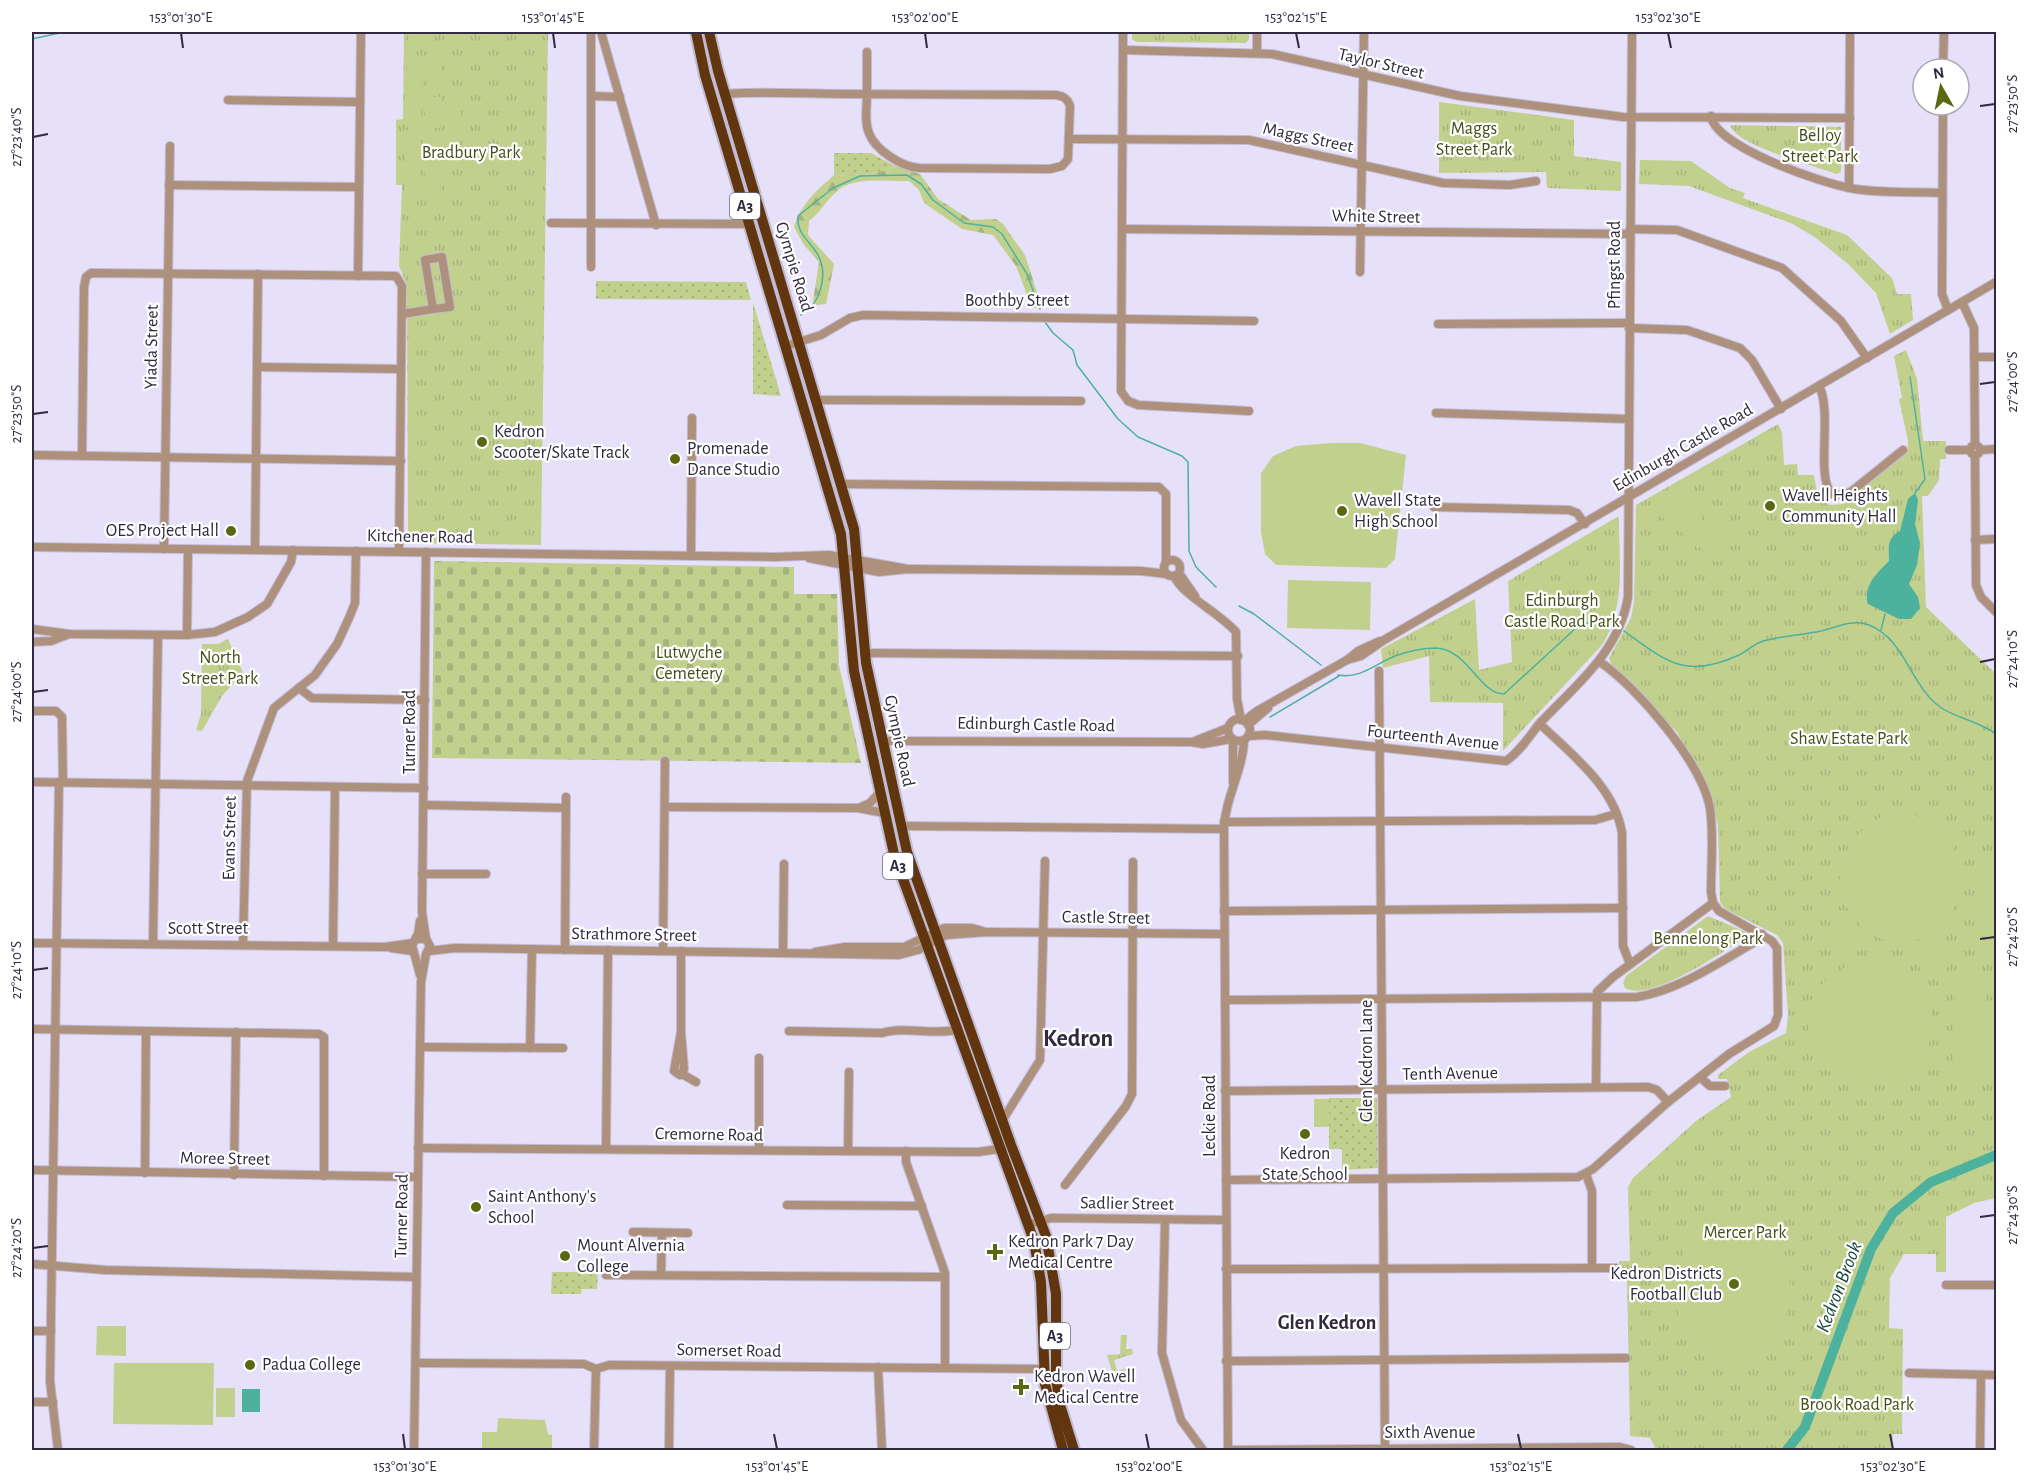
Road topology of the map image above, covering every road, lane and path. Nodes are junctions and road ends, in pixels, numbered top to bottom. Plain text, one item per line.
1 (361, 32) edge
2 (591, 32) edge
3 (601, 32) edge
4 (696, 32) edge
5 (709, 32) edge
6 (1124, 32) edge
7 (1257, 32) edge
8 (1364, 32) edge
9 (1632, 32) edge
10 (1850, 32) edge
11 (1944, 32) edge
12 (1123, 50) junction
13 (867, 52) dead end
14 (1257, 52) junction
15 (1943, 57) edge
16 (1364, 75) junction
17 (725, 94) junction
18 (867, 94) junction
19 (591, 96) junction
20 (620, 97) junction
21 (228, 100) dead end
22 (360, 102) junction
23 (1631, 116) junction
24 (1711, 116) junction
25 (1943, 117) edge
26 (1850, 118) junction
27 (1070, 139) junction
28 (1122, 140) junction
29 (170, 146) dead end
30 (1362, 165) junction
31 (1536, 182) dead end
32 (169, 185) junction
33 (358, 187) junction
34 (1849, 188) junction
35 (1942, 193) junction
36 (550, 223) dead end
37 (750, 224) junction
38 (591, 225) junction
39 (656, 225) junction
40 (1122, 229) junction
41 (1360, 232) junction
42 (1630, 232) junction
43 (591, 267) dead end
44 (1360, 272) dead end
45 (167, 273) junction
46 (258, 274) junction
47 (358, 276) junction
48 (1996, 282) edge
49 (785, 294) junction
50 (1962, 302) junction
51 (433, 309) junction
52 (775, 310) junction
53 (1948, 310) junction
54 (402, 314) junction
55 (1120, 317) junction
56 (1254, 321) dead end
57 (1438, 324) dead end
58 (1629, 325) junction
59 (799, 343) junction
60 (786, 346) junction
61 (1974, 357) junction
62 (1996, 357) edge
63 (1866, 358) junction
64 (257, 367) junction
65 (401, 369) junction
66 (1819, 386) junction
67 (816, 400) junction
68 (1081, 401) dead end
69 (1781, 409) junction
70 (1249, 411) dead end
71 (1436, 414) dead end
72 (692, 418) dead end
73 (1629, 419) junction
74 (1996, 449) edge
75 (1903, 450) dead end
76 (1949, 450) dead end
77 (1975, 450) junction
78 (32, 455) edge
79 (82, 456) junction
80 (165, 457) junction
81 (256, 458) junction
82 (401, 461) junction
83 (842, 484) junction
84 (1628, 498) junction
85 (1434, 507) dead end
86 (1585, 524) junction
87 (1996, 539) edge
88 (1976, 540) junction
89 (1166, 543) junction
90 (32, 547) edge
91 (164, 549) junction
92 (188, 549) junction
93 (255, 550) junction
94 (293, 550) junction
95 (356, 551) junction
96 (399, 552) junction
97 (426, 552) junction
98 (691, 556) junction
99 (1174, 560) junction
100 (845, 561) junction
101 (859, 565) junction
102 (1170, 570) junction
103 (1996, 612) edge
104 (32, 629) edge
105 (69, 634) junction
106 (158, 635) junction
107 (187, 635) junction
108 (32, 642) edge
109 (864, 653) junction
110 (1238, 656) junction
111 (1600, 662) junction
112 (1379, 671) dead end
113 (299, 688) junction
114 (1237, 699) junction
115 (425, 700) junction
116 (32, 711) edge
117 (1540, 724) junction
118 (1230, 725) junction
119 (1246, 728) junction
120 (1232, 739) junction
121 (882, 741) junction
122 (1191, 742) junction
123 (1380, 748) junction
124 (665, 761) dead end
125 (32, 782) edge
126 (61, 782) junction
127 (1233, 783) junction
128 (156, 784) junction
129 (246, 785) junction
130 (335, 787) junction
131 (424, 788) junction
132 (880, 792) junction
133 (566, 797) dead end
134 (424, 805) junction
135 (665, 807) junction
136 (566, 808) junction
137 (858, 808) junction
138 (884, 813) junction
139 (1616, 814) junction
140 (1380, 821) junction
141 (901, 826) junction
142 (1224, 826) junction
143 (1045, 861) dead end
144 (1133, 862) dead end
145 (784, 864) dead end
146 (422, 874) junction
147 (486, 874) dead end
148 (1713, 903) junction
149 (1623, 908) junction
150 (1381, 910) junction
151 (1224, 911) junction
152 (422, 912) junction
153 (1044, 932) junction
154 (1133, 933) junction
155 (1224, 934) junction
156 (1762, 934) junction
157 (936, 935) junction
158 (924, 942) junction
159 (32, 943) edge
160 (57, 943) junction
161 (153, 944) junction
162 (243, 945) junction
163 (333, 946) junction
164 (415, 947) junction
165 (427, 947) junction
166 (532, 949) junction
167 (565, 950) junction
168 (608, 950) junction
169 (663, 951) junction
170 (681, 951) junction
171 (783, 952) junction
172 (1630, 964) junction
173 (421, 982) junction
174 (1595, 998) junction
175 (1382, 999) junction
176 (1225, 1000) junction
177 (32, 1029) edge
178 (56, 1029) junction
179 (956, 1030) junction
180 (146, 1031) junction
181 (789, 1031) dead end
182 (236, 1032) junction
183 (420, 1047) junction
184 (530, 1048) junction
185 (563, 1048) dead end
186 (759, 1058) dead end
187 (849, 1072) dead end
188 (1700, 1077) junction
189 (696, 1082) dead end
190 (1725, 1086) dead end
191 (1596, 1087) junction
192 (1225, 1090) junction
193 (1382, 1090) junction
194 (1668, 1102) junction
195 (1002, 1121) junction
196 (418, 1148) junction
197 (606, 1149) junction
198 (999, 1149) junction
199 (759, 1150) junction
200 (848, 1151) junction
201 (906, 1151) junction
202 (32, 1170) edge
203 (54, 1170) junction
204 (144, 1173) junction
205 (1586, 1174) junction
206 (234, 1175) junction
207 (324, 1176) junction
208 (417, 1177) junction
209 (1383, 1179) junction
210 (1226, 1180) junction
211 (1065, 1185) dead end
212 (787, 1205) dead end
213 (922, 1206) junction
214 (1041, 1220) junction
215 (1165, 1220) junction
216 (1226, 1220) junction
217 (1029, 1225) junction
218 (633, 1232) dead end
219 (688, 1233) dead end
220 (662, 1234) junction
221 (32, 1264) edge
222 (52, 1266) junction
223 (1592, 1268) junction
224 (1616, 1268) dead end
225 (1226, 1269) junction
226 (1383, 1269) junction
227 (606, 1275) dead end
228 (661, 1275) junction
229 (416, 1276) junction
230 (945, 1277) junction
231 (1946, 1285) dead end
232 (1996, 1285) edge
233 (32, 1330) edge
234 (51, 1331) junction
235 (1384, 1358) junction
236 (1626, 1358) dead end
237 (1226, 1361) junction
238 (417, 1364) junction
239 (670, 1366) junction
240 (878, 1367) junction
241 (945, 1368) junction
242 (596, 1369) junction
243 (1043, 1369) junction
244 (1909, 1373) dead end
245 (1982, 1375) junction
246 (1996, 1375) edge
247 (32, 1402) edge
248 (53, 1402) junction
249 (1385, 1449) edge
250 (58, 1450) edge
251 (414, 1450) edge
252 (594, 1450) edge
253 (669, 1450) edge
254 (882, 1450) edge
255 (1063, 1450) edge
256 (1074, 1450) edge
257 (1203, 1450) edge
258 (1228, 1450) edge
259 (1631, 1450) edge
260 (1980, 1450) edge

1 - 22 street
2 - 19 street
3 - 20 street
4 - 37 highway, Gympie Road / A3
5 - 17 highway, Gympie Road / A3
6 - 12 street
7 - 14 street
8 - 16 street
9 - 23 street, Pfingst Road
10 - 26 street
11 - 15 street
12 - 14 street, Taylor Street
12 - 28 street
13 - 18 street
14 - 16 street, Taylor Street
16 - 23 street, Taylor Street
16 - 30 street
17 - 18 street
17 - 49 highway, Gympie Road / A3
18 - 27 street
18 - 27 street
19 - 20 street
19 - 38 street
20 - 39 street
21 - 22 street
22 - 33 street
23 - 24 street, Taylor Street
23 - 42 street, Pfingst Road
24 - 26 street, Taylor Street
24 - 34 street
25 - 35 street
26 - 34 street
27 - 28 street, Maggs Street
28 - 30 street, Maggs Street
28 - 40 street
29 - 32 street, Yiada Street
30 - 31 street, Maggs Street
30 - 41 street
32 - 33 street
32 - 45 street, Yiada Street
33 - 47 street
34 - 35 street
35 - 53 street
36 - 38 street
37 - 39 street
37 - 52 highway, Gympie Road / A3
38 - 39 street
38 - 43 street
40 - 41 street, White Street
40 - 55 street
41 - 42 street, White Street
41 - 44 street
42 - 58 street, Pfingst Road
42 - 63 street, White Street
45 - 46 street
45 - 79 street
45 - 80 street, Yiada Street
46 - 47 street
46 - 64 street
47 - 54 street
48 - 50 street, Edinburgh Castle Road
49 - 52 highway
49 - 59 highway, Gympie Road / A3
50 - 53 street, Edinburgh Castle Road
50 - 61 street
51 - 51 street
51 - 54 street
52 - 60 highway, Gympie Road / A3
53 - 63 street, Edinburgh Castle Road
54 - 65 street
55 - 56 street, Boothby Street
55 - 59 street, Boothby Street
55 - 70 street
57 - 58 street
58 - 69 street
58 - 73 street, Pfingst Road
59 - 60 street, Boothby Street
59 - 67 highway, Gympie Road / A3
60 - 100 highway, Gympie Road / A3
61 - 62 street
61 - 77 street
63 - 66 street, Edinburgh Castle Road
64 - 65 street
64 - 81 street
65 - 82 street
66 - 69 street, Edinburgh Castle Road
66 - 75 street
67 - 68 street
67 - 83 highway, Gympie Road / A3
69 - 84 street, Edinburgh Castle Road
71 - 73 street
72 - 98 street
73 - 84 street, Pfingst Road
74 - 77 street
76 - 77 street
77 - 88 street
78 - 79 street
79 - 80 street
80 - 81 street
80 - 91 street, Yiada Street
81 - 82 street
81 - 93 street
82 - 96 street
83 - 89 street
83 - 101 highway, Gympie Road / A3
84 - 86 street, Edinburgh Castle Road
84 - 111 street, Fourteenth Avenue
85 - 86 street
86 - 119 street, Edinburgh Castle Road
87 - 88 street
88 - 103 street
89 - 99 street
89 - 102 street
90 - 91 street, Kitchener Road
91 - 92 street, Kitchener Road
92 - 93 street, Kitchener Road
92 - 107 street
93 - 94 street, Kitchener Road
94 - 95 street, Kitchener Road
94 - 107 street
95 - 96 street, Kitchener Road
95 - 113 street, Evans Street
96 - 97 street, Kitchener Road
97 - 98 street, Kitchener Road
97 - 115 street, Turner Road
98 - 100 street, Kitchener Road
99 - 102 street
99 - 102 street
100 - 101 street, Kitchener Road
100 - 132 highway, Gympie Road / A3
101 - 102 street, Kitchener Road
101 - 109 highway, Gympie Road / A3
102 - 110 street
104 - 105 street
105 - 106 street
105 - 108 street
106 - 107 street
106 - 128 street
109 - 110 street
109 - 121 highway, Gympie Road / A3
110 - 114 street
111 - 117 street, Fourteenth Avenue
111 - 148 street
112 - 123 street, Glen Kedron Lane
113 - 115 street
113 - 129 street, Evans Street
114 - 118 street
114 - 119 street
115 - 131 street, Turner Road
116 - 126 street
117 - 123 street, Fourteenth Avenue
117 - 139 street
118 - 119 street, Edinburgh Castle Road
118 - 120 street, Leckie Road
118 - 122 street, Edinburgh Castle Road
119 - 120 street, Edinburgh Castle Road
119 - 123 street, Fourteenth Avenue
119 - 127 street, Leckie Road
120 - 122 street, Edinburgh Castle Road
120 - 127 street, Leckie Road
121 - 122 street, Edinburgh Castle Road
121 - 141 highway, Gympie Road / A3
123 - 140 street, Glen Kedron Lane
124 - 135 street
125 - 126 street
126 - 128 street
126 - 160 street
127 - 142 street, Leckie Road
128 - 129 street
128 - 161 street
129 - 130 street
129 - 162 street, Evans Street
130 - 131 street
130 - 163 street
131 - 134 street, Turner Road
132 - 137 street
132 - 138 highway, Gympie Road / A3
133 - 136 street
134 - 136 street
134 - 146 street, Turner Road
135 - 137 street
135 - 169 street
136 - 167 street
137 - 138 street
138 - 158 highway, Gympie Road / A3
139 - 140 street
139 - 149 street
140 - 142 street
140 - 150 street, Glen Kedron Lane
141 - 142 street
141 - 157 highway, Gympie Road / A3
142 - 151 street, Leckie Road
143 - 153 street
144 - 154 street
145 - 171 street
146 - 147 street
146 - 152 street, Turner Road
148 - 156 street
148 - 172 street
149 - 150 street
149 - 172 street
150 - 151 street
150 - 175 street, Glen Kedron Lane
151 - 155 street, Leckie Road
152 - 164 street, Turner Road
152 - 165 street, Turner Road
153 - 154 street, Castle Street
153 - 157 street, Castle Street
153 - 195 street
154 - 155 street, Castle Street
154 - 211 street
155 - 176 street, Leckie Road
156 - 174 street
156 - 188 street
157 - 158 street, Strathmore Street
157 - 195 highway, Gympie Road / A3
158 - 171 street, Strathmore Street
158 - 179 highway, Gympie Road / A3
159 - 160 street, Scott Street
160 - 161 street, Scott Street
160 - 178 street
161 - 162 street, Scott Street
162 - 163 street, Scott Street
163 - 164 street, Scott Street
164 - 165 street
164 - 165 street
164 - 173 street, Turner Road
165 - 166 street, Strathmore Street
165 - 173 street, Turner Road
166 - 167 street, Strathmore Street
166 - 184 street
167 - 168 street, Strathmore Street
168 - 169 street, Strathmore Street
168 - 197 street
169 - 170 street, Strathmore Street
170 - 171 street, Strathmore Street
170 - 189 street
172 - 174 street
173 - 183 street, Turner Road
174 - 175 street
174 - 191 street
175 - 176 street
175 - 193 street, Glen Kedron Lane
176 - 192 street, Leckie Road
177 - 178 street
178 - 180 street
178 - 203 street
179 - 181 street
179 - 198 highway, Gympie Road / A3
180 - 182 street
180 - 204 street
182 - 206 street
182 - 207 street
183 - 184 street
183 - 196 street, Turner Road
184 - 185 street
186 - 199 street
187 - 200 street
188 - 190 street
188 - 194 street
191 - 193 street, Tenth Avenue
191 - 194 street, Tenth Avenue
192 - 193 street, Tenth Avenue
192 - 210 street, Leckie Road
193 - 209 street, Glen Kedron Lane
194 - 205 street
195 - 214 highway, Gympie Road / A3
196 - 197 street, Cremorne Road
196 - 208 street, Turner Road
197 - 199 street, Cremorne Road
198 - 201 street, Cremorne Road
198 - 217 highway, Gympie Road / A3
199 - 200 street, Cremorne Road
200 - 201 street, Cremorne Road
201 - 213 street
202 - 203 street, Moree Street
203 - 204 street, Moree Street
203 - 222 street
204 - 206 street, Moree Street
205 - 209 street
205 - 223 street
206 - 207 street, Moree Street
207 - 208 street, Moree Street
208 - 229 street, Turner Road
209 - 210 street
209 - 226 street, Glen Kedron Lane
210 - 216 street, Leckie Road
212 - 213 street
213 - 230 street
214 - 215 street, Sadlier Street
214 - 217 street, Sadlier Street
214 - 256 highway, Gympie Road / A3
215 - 216 street, Sadlier Street
215 - 257 street
216 - 225 street, Leckie Road
217 - 243 highway, Gympie Road / A3
218 - 220 street
219 - 220 street
220 - 228 street
221 - 222 street
222 - 229 street
222 - 234 street
223 - 224 street
223 - 226 street
225 - 226 street
225 - 237 street, Leckie Road
226 - 235 street, Glen Kedron Lane
227 - 228 street
228 - 230 street
229 - 238 street, Turner Road
230 - 241 street
231 - 232 street
233 - 234 street
234 - 248 street
235 - 236 street
235 - 237 street
235 - 249 street, Glen Kedron Lane
237 - 258 street, Leckie Road
238 - 242 street, Somerset Road
238 - 251 street, Turner Road
239 - 240 street, Somerset Road
239 - 242 street, Somerset Road
239 - 253 street
240 - 241 street, Somerset Road
240 - 254 street
241 - 243 street, Somerset Road
242 - 252 street
243 - 255 highway, Gympie Road / A3
244 - 245 street
245 - 246 street
245 - 260 street
247 - 248 street
248 - 250 street
249 - 258 street, Sixth Avenue
249 - 259 street, Sixth Avenue

